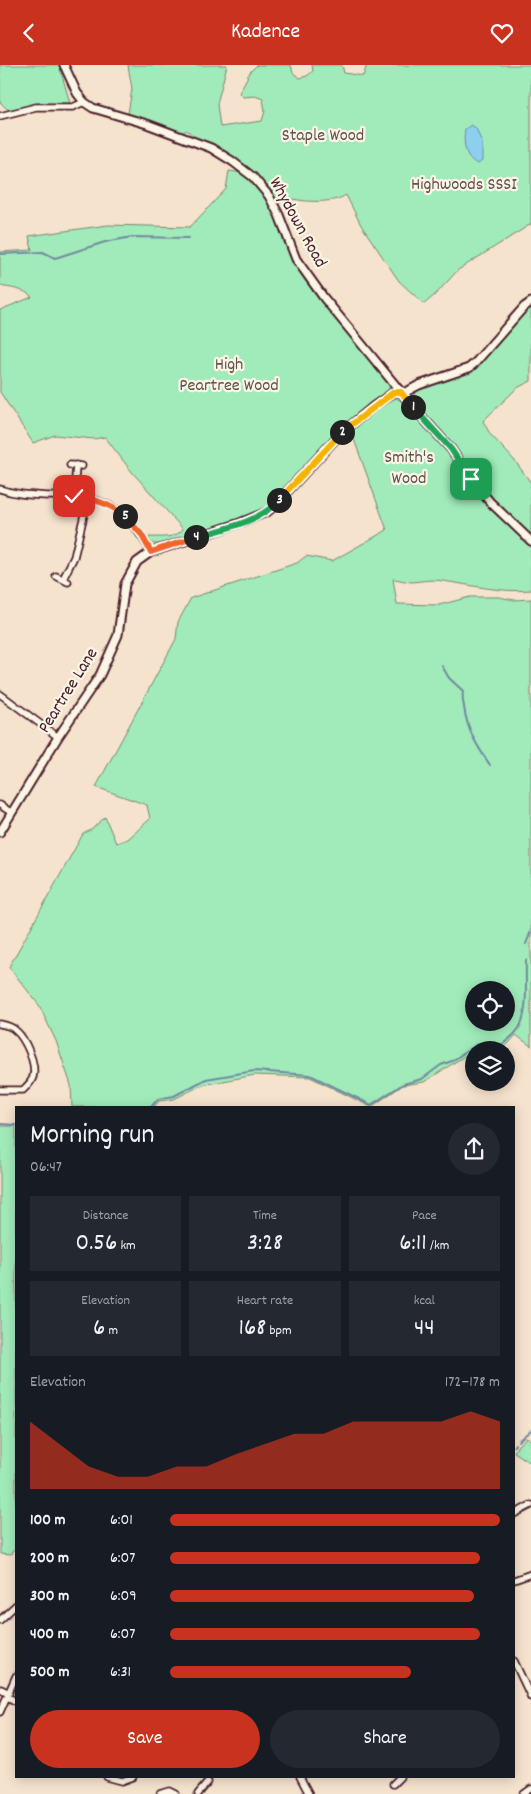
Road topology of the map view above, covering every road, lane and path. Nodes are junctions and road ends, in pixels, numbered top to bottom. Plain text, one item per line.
1 (64, 65) edge
2 (84, 102) junction
3 (0, 116) edge
4 (531, 302) edge
5 (401, 392) junction
6 (76, 465) dead end
7 (0, 489) edge
8 (74, 496) junction
9 (88, 498) junction
10 (531, 541) edge
11 (151, 552) junction
12 (56, 576) dead end
13 (0, 694) edge
14 (58, 737) junction
15 (0, 805) edge
16 (12, 813) junction
17 (0, 832) edge
18 (0, 1024) edge
19 (0, 1090) edge
20 (531, 1505) edge
21 (515, 1514) edge
22 (531, 1574) edge
23 (515, 1580) edge
24 (15, 1606) edge
25 (0, 1620) edge
26 (515, 1663) edge
27 (15, 1679) edge
28 (0, 1689) edge
29 (9, 1695) junction
30 (531, 1697) edge
31 (15, 1701) edge
32 (0, 1712) edge
33 (111, 1778) edge
34 (130, 1778) edge
35 (301, 1778) edge
36 (208, 1782) dead end
37 (531, 1789) edge
38 (160, 1794) edge
39 (176, 1794) edge
40 (198, 1794) edge
41 (309, 1794) edge
42 (524, 1794) edge

1 - 2 street
2 - 3 street
2 - 5 street, Whydown Road
4 - 5 street, Peartree Lane
5 - 10 street, Whydown Road
5 - 11 street, Peartree Lane
6 - 8 street
7 - 8 street
8 - 9 street
9 - 11 street
9 - 12 street
11 - 14 street, Peartree Lane
13 - 14 street
14 - 16 street, Peartree Lane
15 - 16 street
16 - 17 street, Peartree Lane
18 - 19 street
20 - 21 street
22 - 23 street
24 - 25 street
26 - 30 street
27 - 29 street
28 - 29 street
29 - 31 street
29 - 32 street
33 - 34 street
35 - 41 street
36 - 40 street
37 - 42 street
38 - 39 street

